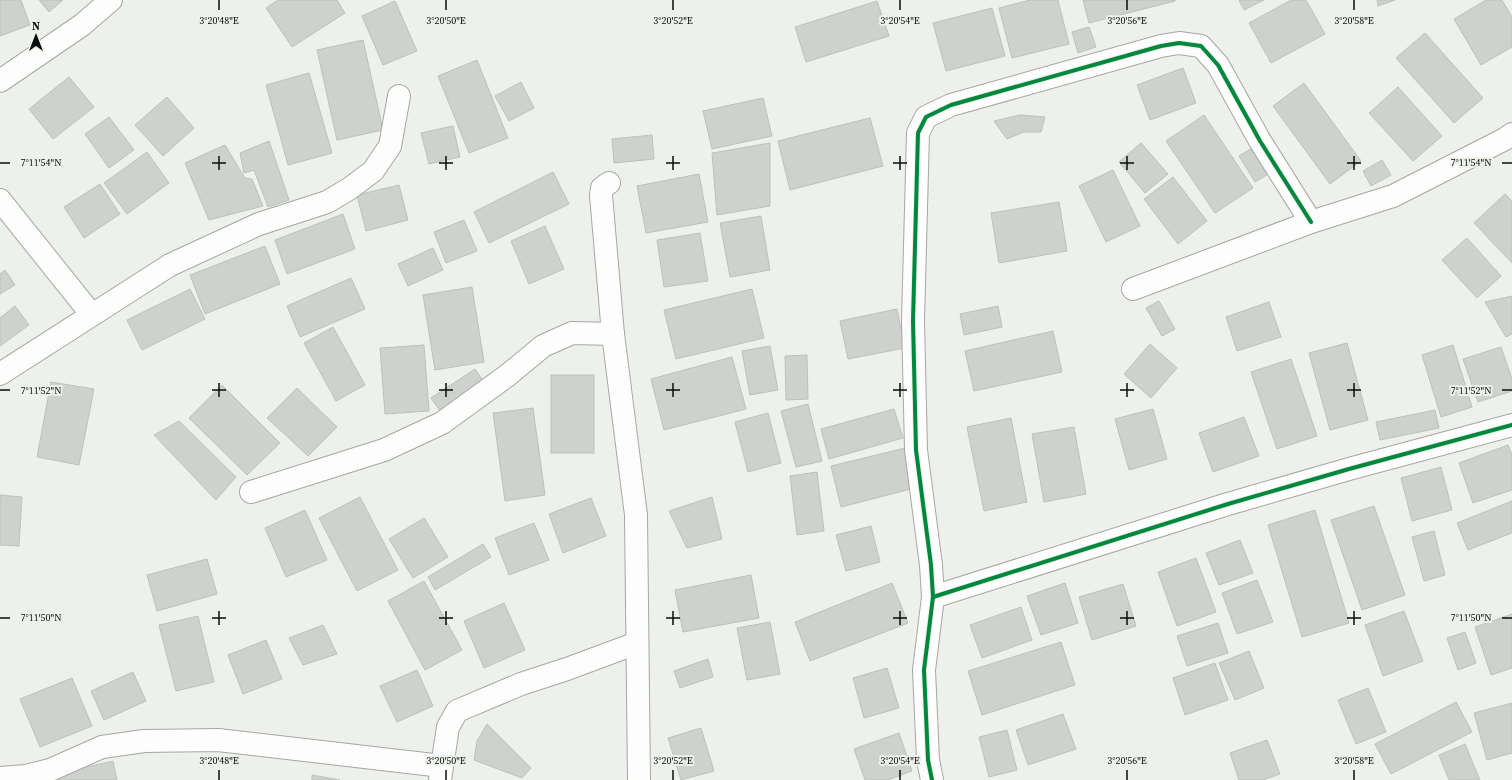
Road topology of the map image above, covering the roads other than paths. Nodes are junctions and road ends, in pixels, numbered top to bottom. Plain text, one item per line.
1 (111, 0) edge
2 (0, 82) edge
3 (399, 96) dead end
4 (1512, 134) edge
5 (610, 183) dead end
6 (0, 200) edge
7 (1311, 222) junction
8 (1133, 289) dead end
9 (92, 315) junction
10 (613, 334) junction
11 (0, 374) edge
12 (1512, 425) edge
13 (251, 492) dead end
14 (934, 597) junction
15 (637, 643) junction
16 (441, 773) edge
17 (0, 778) edge
18 (639, 780) edge
19 (932, 780) edge

1 - 2 street
3 - 9 street
4 - 7 street
5 - 10 street
6 - 9 street
7 - 8 street
7 - 14 street
9 - 11 street
10 - 13 street
10 - 15 street
12 - 14 street
14 - 19 street
15 - 16 street
15 - 18 street
16 - 17 street

